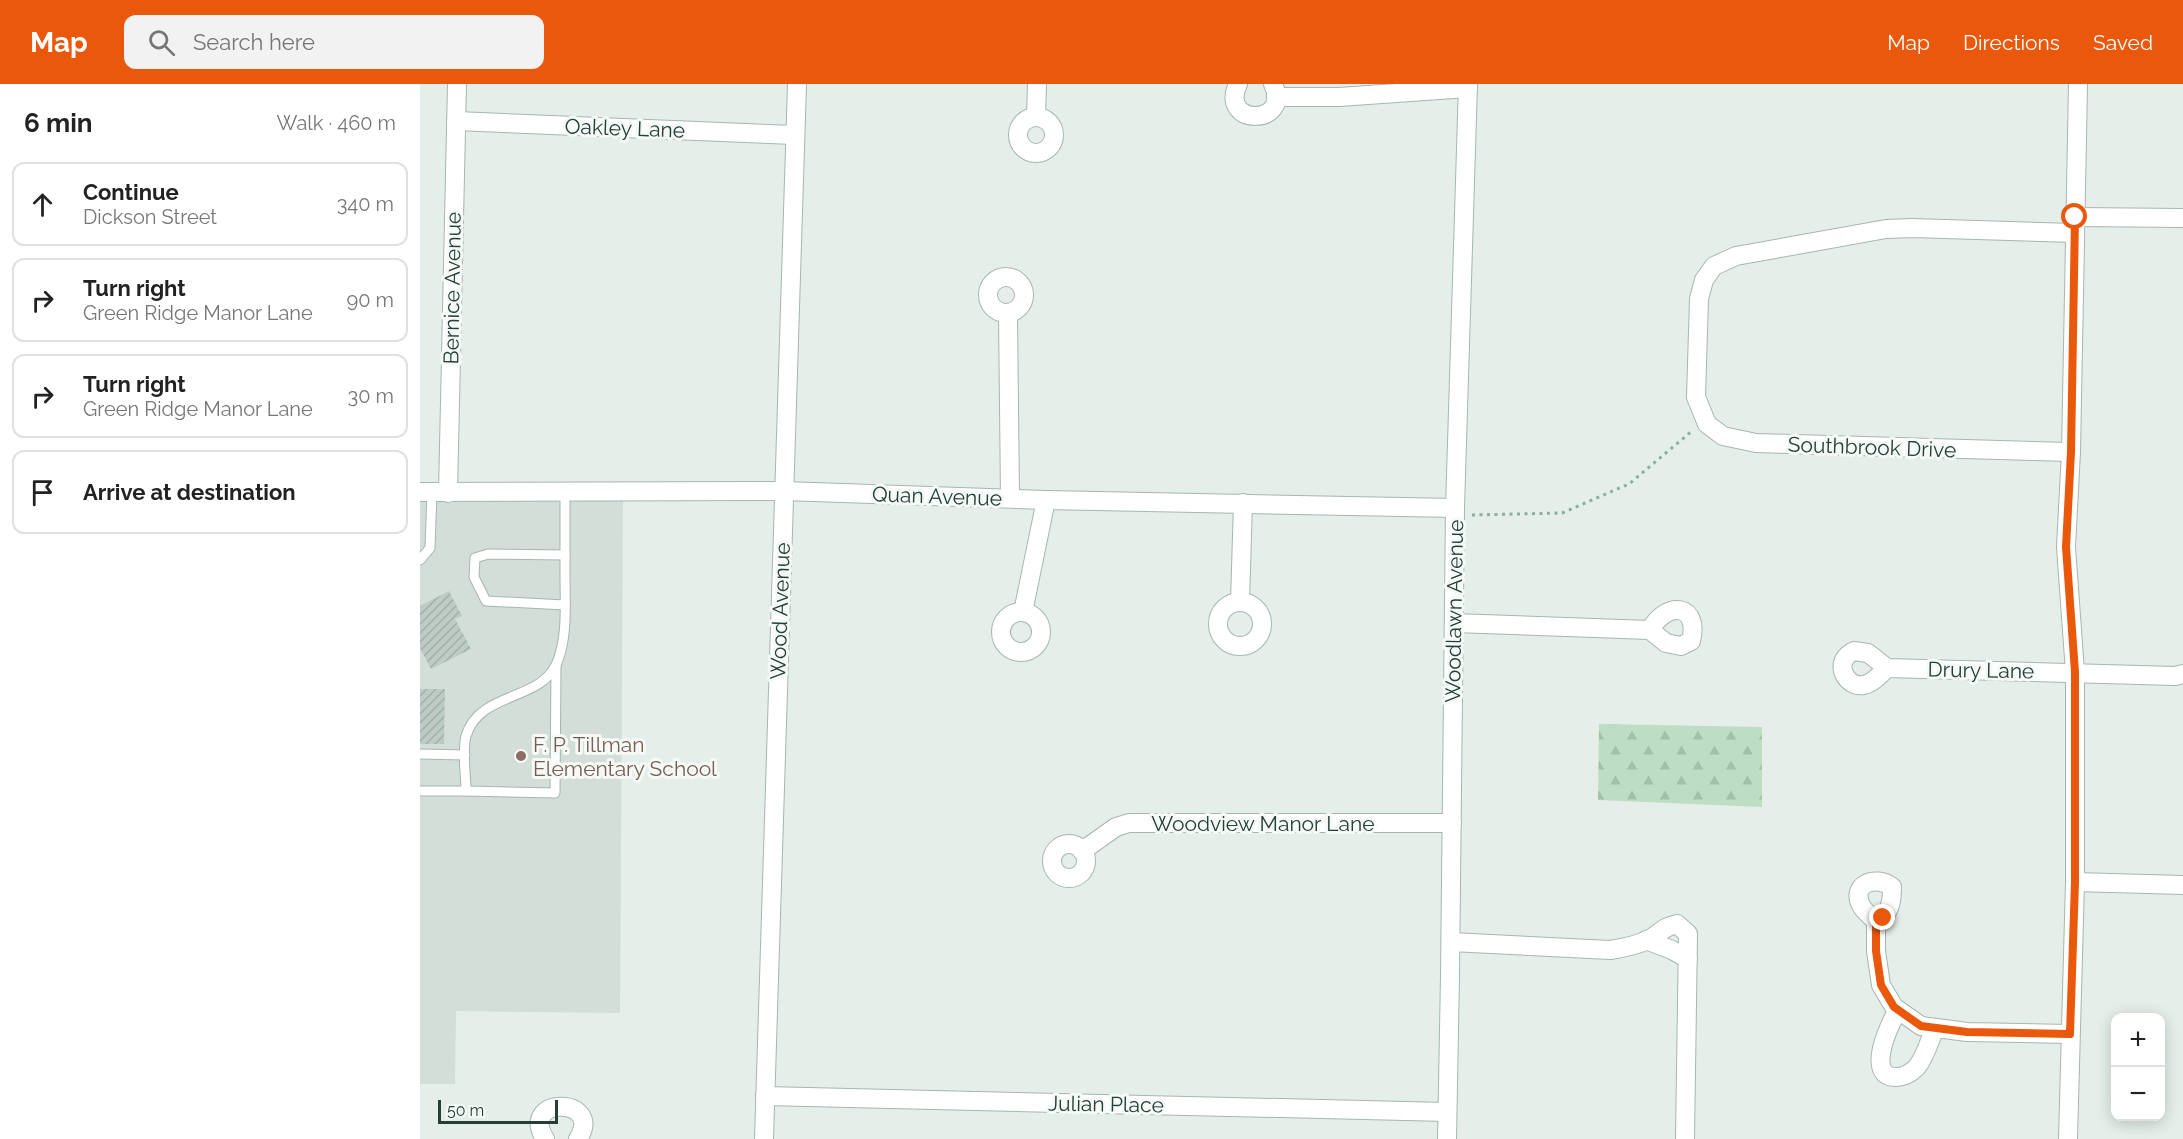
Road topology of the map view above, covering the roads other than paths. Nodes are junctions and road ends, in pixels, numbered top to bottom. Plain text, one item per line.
1 (457, 84) edge
2 (797, 84) edge
3 (1037, 84) edge
4 (1238, 84) edge
5 (2078, 84) edge
6 (1468, 86) edge
7 (1275, 90) edge
8 (1036, 117) dead end
9 (456, 121) junction
10 (795, 135) junction
11 (2183, 218) edge
12 (2074, 225) junction
13 (1008, 313) dead end
14 (2071, 452) junction
15 (784, 491) junction
16 (433, 492) edge
17 (565, 492) junction
18 (1010, 498) junction
19 (1046, 500) junction
20 (1243, 503) junction
21 (1455, 512) junction
22 (565, 555) junction
23 (420, 560) edge
24 (1240, 602) dead end
25 (565, 605) junction
26 (1023, 612) dead end
27 (1454, 623) junction
28 (1650, 630) dead end
29 (556, 666) junction
30 (1887, 668) dead end
31 (2075, 672) junction
32 (2183, 674) edge
33 (420, 754) edge
34 (465, 755) junction
35 (420, 791) edge
36 (466, 791) junction
37 (1452, 823) junction
38 (1082, 850) dead end
39 (2075, 882) junction
40 (2183, 885) edge
41 (1876, 922) dead end
42 (1646, 940) junction
43 (1451, 942) junction
44 (1688, 959) junction
45 (1898, 1010) junction
46 (1935, 1028) junction
47 (2070, 1034) junction
48 (765, 1096) junction
49 (1447, 1112) junction
50 (545, 1139) edge
51 (578, 1139) edge
52 (764, 1139) edge
53 (1447, 1139) edge
54 (1685, 1139) edge
55 (2068, 1139) edge

1 - 9 street, Bernice Avenue
2 - 10 street, Wood Avenue
3 - 8 street
4 - 7 street
5 - 12 street
6 - 7 street
6 - 21 street, Woodlawn Avenue
9 - 10 street, Oakley Lane
9 - 16 street, Bernice Avenue
10 - 15 street, Wood Avenue
11 - 12 street
12 - 14 street
12 - 14 street, Southbrook Drive
13 - 18 street
14 - 31 street
15 - 17 street, Quan Avenue
15 - 18 street, Quan Avenue
15 - 48 street, Wood Avenue
16 - 17 street, Quan Avenue
16 - 23 lane
17 - 22 lane
18 - 19 street, Quan Avenue
19 - 20 street, Quan Avenue
19 - 26 street
20 - 21 street, Quan Avenue
20 - 24 street
21 - 27 street, Woodlawn Avenue
22 - 25 lane
22 - 25 lane
25 - 29 lane
27 - 28 street
27 - 37 street, Woodlawn Avenue
29 - 34 lane
29 - 36 lane
30 - 31 street, Drury Lane
31 - 32 street, Drury Lane
31 - 39 street
33 - 34 lane
34 - 36 lane
35 - 36 lane
37 - 38 street, Woodview Manor Lane
37 - 43 street, Woodlawn Avenue
39 - 40 street
39 - 47 street
41 - 45 street
42 - 43 street
42 - 44 street
42 - 44 street
43 - 49 street, Woodlawn Avenue
44 - 54 street
45 - 46 street
45 - 46 street
46 - 47 street
47 - 55 street
48 - 49 street, Julian Place
48 - 52 street, Wood Avenue
49 - 53 street, Woodlawn Avenue
50 - 51 street

